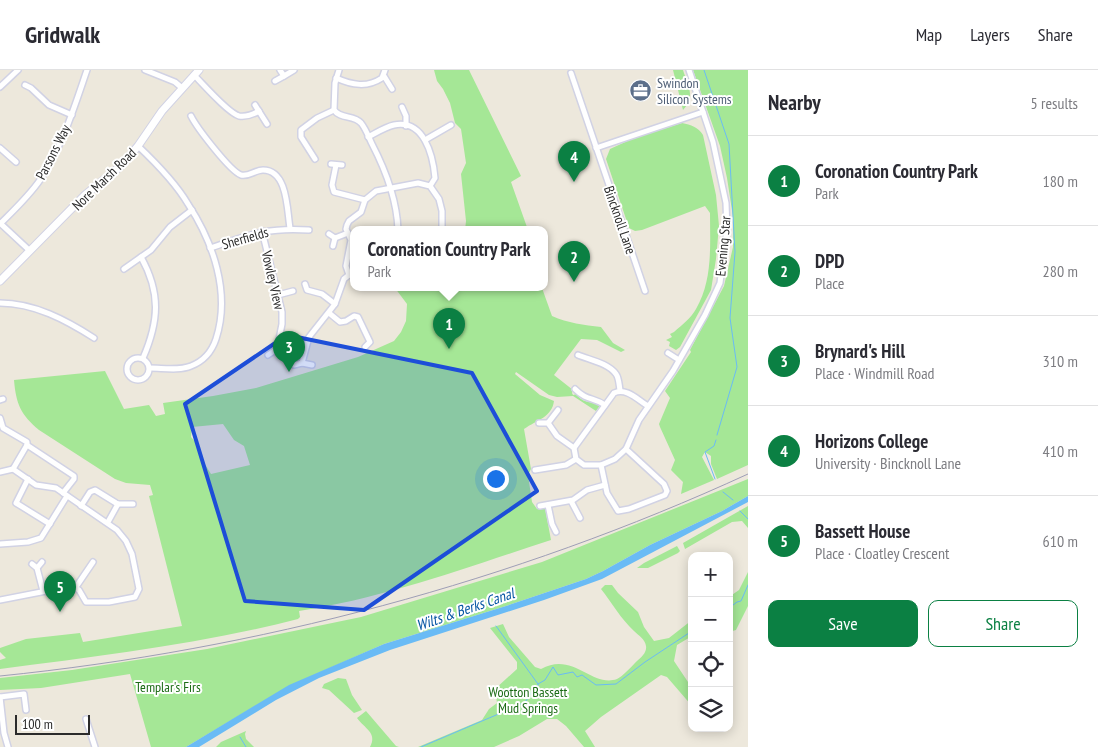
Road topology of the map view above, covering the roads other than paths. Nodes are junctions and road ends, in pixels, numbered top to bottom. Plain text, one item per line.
1 (18, 70) edge
2 (86, 70) edge
3 (145, 70) edge
4 (280, 70) edge
5 (294, 70) edge
6 (339, 70) edge
7 (689, 70) edge
8 (196, 72) edge
9 (384, 73) edge
10 (571, 73) dead end
11 (284, 76) junction
12 (336, 78) junction
13 (275, 81) dead end
14 (25, 85) dead end
15 (0, 86) edge
16 (182, 88) junction
17 (392, 89) dead end
18 (255, 105) dead end
19 (402, 107) dead end
20 (334, 110) junction
21 (259, 111) junction
22 (702, 112) junction
23 (72, 116) junction
24 (191, 116) dead end
25 (267, 124) dead end
26 (451, 125) dead end
27 (406, 126) junction
28 (368, 137) junction
29 (425, 140) junction
30 (138, 146) junction
31 (0, 148) edge
32 (596, 148) junction
33 (315, 159) dead end
34 (16, 162) dead end
35 (336, 165) dead end
36 (430, 186) junction
37 (390, 187) junction
38 (365, 200) junction
39 (192, 210) junction
40 (0, 223) edge
41 (398, 226) edge
42 (442, 226) edge
43 (290, 228) junction
44 (309, 230) dead end
45 (262, 231) junction
46 (348, 233) junction
47 (329, 234) dead end
48 (335, 238) junction
49 (350, 238) edge
50 (350, 245) edge
51 (333, 246) dead end
52 (210, 248) junction
53 (29, 250) junction
54 (141, 257) junction
55 (124, 269) dead end
56 (350, 271) edge
57 (350, 276) edge
58 (0, 281) edge
59 (305, 284) dead end
60 (293, 291) dead end
61 (645, 291) dead end
62 (278, 295) junction
63 (0, 303) edge
64 (335, 304) junction
65 (329, 313) junction
66 (94, 338) dead end
67 (370, 342) junction
68 (377, 342) dead end
69 (365, 346) dead end
70 (668, 353) dead end
71 (578, 355) dead end
72 (268, 356) dead end
73 (143, 358) junction
74 (679, 360) junction
75 (302, 363) junction
76 (294, 365) dead end
77 (312, 365) dead end
78 (150, 368) junction
79 (575, 389) dead end
80 (620, 390) junction
81 (605, 405) junction
82 (648, 406) junction
83 (558, 410) dead end
84 (0, 418) edge
85 (539, 423) dead end
86 (548, 423) junction
87 (27, 445) junction
88 (574, 448) junction
89 (626, 449) junction
90 (576, 459) junction
91 (601, 465) junction
92 (13, 469) junction
93 (535, 470) dead end
94 (0, 472) edge
95 (28, 479) junction
96 (605, 485) junction
97 (65, 495) junction
98 (571, 501) junction
99 (16, 503) junction
100 (118, 504) junction
101 (133, 504) dead end
102 (9, 505) dead end
103 (548, 505) junction
104 (82, 506) junction
105 (540, 506) dead end
106 (580, 518) dead end
107 (108, 522) junction
108 (50, 524) junction
109 (556, 532) dead end
110 (0, 544) edge
111 (42, 562) dead end
112 (93, 562) dead end
113 (32, 564) dead end
114 (37, 568) junction
115 (76, 587) junction
116 (43, 591) junction
117 (0, 600) edge
118 (0, 697) edge
119 (26, 710) dead end
120 (86, 719) dead end
121 (8, 747) edge
122 (95, 747) edge

1 - 15 street
2 - 23 street, Parsons Way
3 - 16 street
4 - 11 street
5 - 11 street
6 - 12 street
7 - 22 street, Evening Star
8 - 16 street, Nore Marsh Road
8 - 21 street
9 - 12 street
9 - 17 street
10 - 32 street, Bincknoll Lane
11 - 13 street
12 - 20 street
14 - 23 street
16 - 30 street, Nore Marsh Road
18 - 21 street
19 - 27 street
20 - 28 street
20 - 33 street
21 - 25 street
22 - 32 street
22 - 74 street, Evening Star
23 - 40 street, Parsons Way
24 - 43 street
26 - 29 street
27 - 28 street
27 - 29 street
28 - 37 street
29 - 36 street
30 - 39 street
30 - 53 street, Nore Marsh Road
31 - 34 street
32 - 61 street, Bincknoll Lane
35 - 38 street
36 - 37 street
36 - 42 street
37 - 38 street
37 - 41 street
38 - 46 street
39 - 52 street
39 - 54 street
40 - 53 street
43 - 44 street, Sherfields
43 - 45 street, Sherfields
45 - 52 street, Sherfields
45 - 62 street, Vowley View
46 - 48 street
46 - 49 street
47 - 48 street
48 - 51 street
50 - 56 street
52 - 78 street
53 - 58 street, Nore Marsh Road
54 - 55 street
54 - 73 street
57 - 64 street
59 - 64 street
60 - 62 street
62 - 72 street, Vowley View
63 - 66 street
64 - 65 street
65 - 67 street
65 - 75 street
67 - 68 street
67 - 69 street
70 - 74 street
71 - 80 street
73 - 78 street
73 - 78 street
74 - 82 street, Evening Star
75 - 76 street
75 - 77 street
79 - 81 street
80 - 81 street
80 - 82 street
81 - 88 street
82 - 89 street, Evening Star
83 - 86 street
84 - 87 street
85 - 86 street
86 - 88 street
87 - 92 street
87 - 97 street
88 - 90 street
89 - 91 street
89 - 96 street
90 - 91 street
90 - 93 street
91 - 96 street
92 - 94 street
92 - 95 street
95 - 97 street
95 - 99 street
96 - 98 street
97 - 104 street
97 - 108 street
98 - 103 street
98 - 106 street
99 - 102 street
99 - 108 street
100 - 101 street
100 - 104 street
100 - 107 street
103 - 105 street
103 - 109 street
104 - 107 street
107 - 115 street
108 - 110 street
111 - 114 street
112 - 115 street
113 - 114 street
114 - 116 street
115 - 116 street
116 - 117 street
118 - 119 street
118 - 121 street
120 - 122 street

